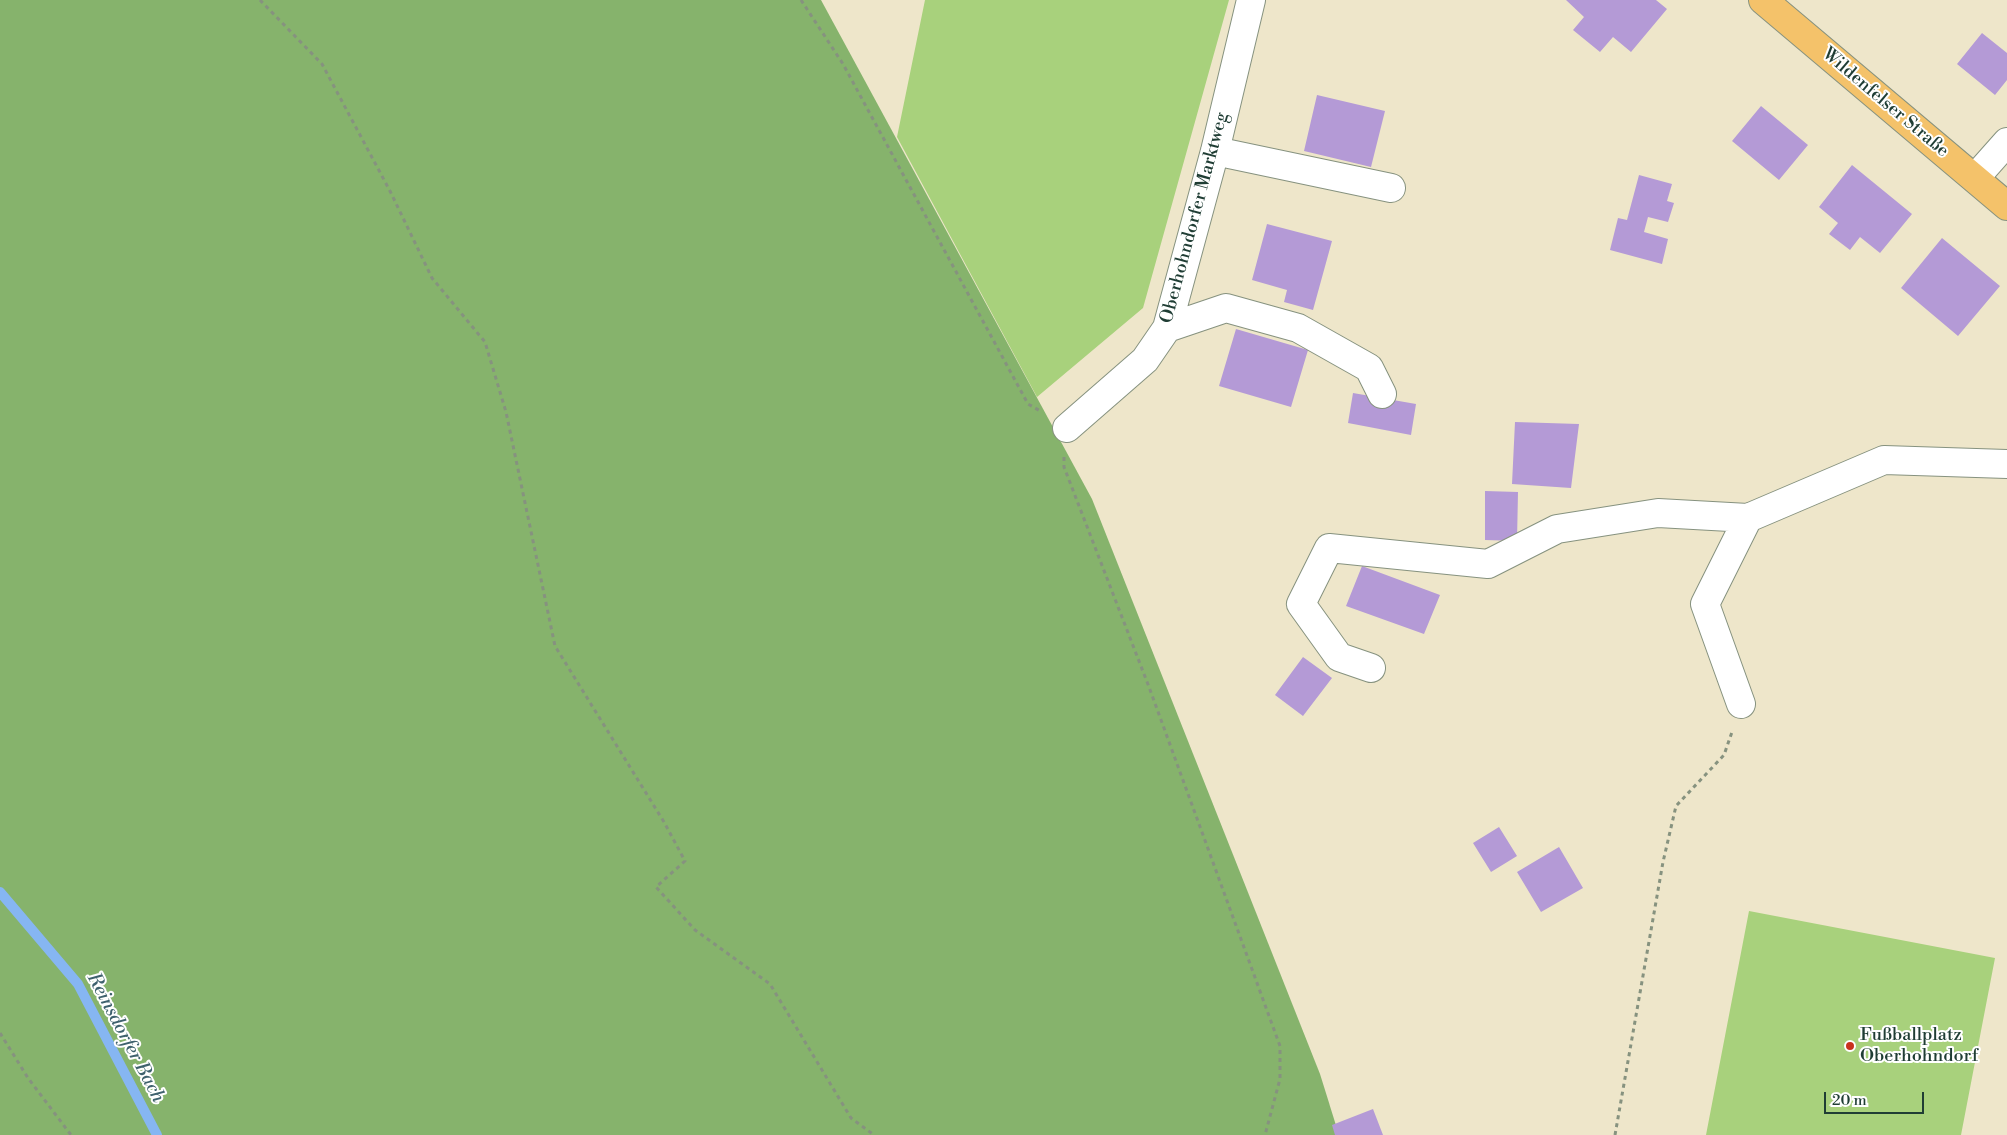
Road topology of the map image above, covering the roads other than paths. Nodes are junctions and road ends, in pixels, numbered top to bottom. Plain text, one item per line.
1 (1251, 0) edge
2 (1763, 0) edge
3 (2007, 142) edge
4 (1214, 150) junction
5 (1975, 178) junction
6 (1391, 188) dead end
7 (2007, 206) edge
8 (1167, 328) junction
9 (1382, 394) dead end
10 (1067, 428) dead end
11 (2007, 464) edge
12 (1748, 518) junction
13 (1370, 668) dead end
14 (1741, 704) road end

1 - 4 street, Oberhohndorfer Marktweg
2 - 5 main road, Wildenfelser Straße
3 - 5 street
4 - 6 street
4 - 8 street, Oberhohndorfer Marktweg
5 - 7 main road, Wildenfelser Straße
8 - 9 street
8 - 10 street, Oberhohndorfer Marktweg
11 - 12 street
12 - 13 street
12 - 14 street

